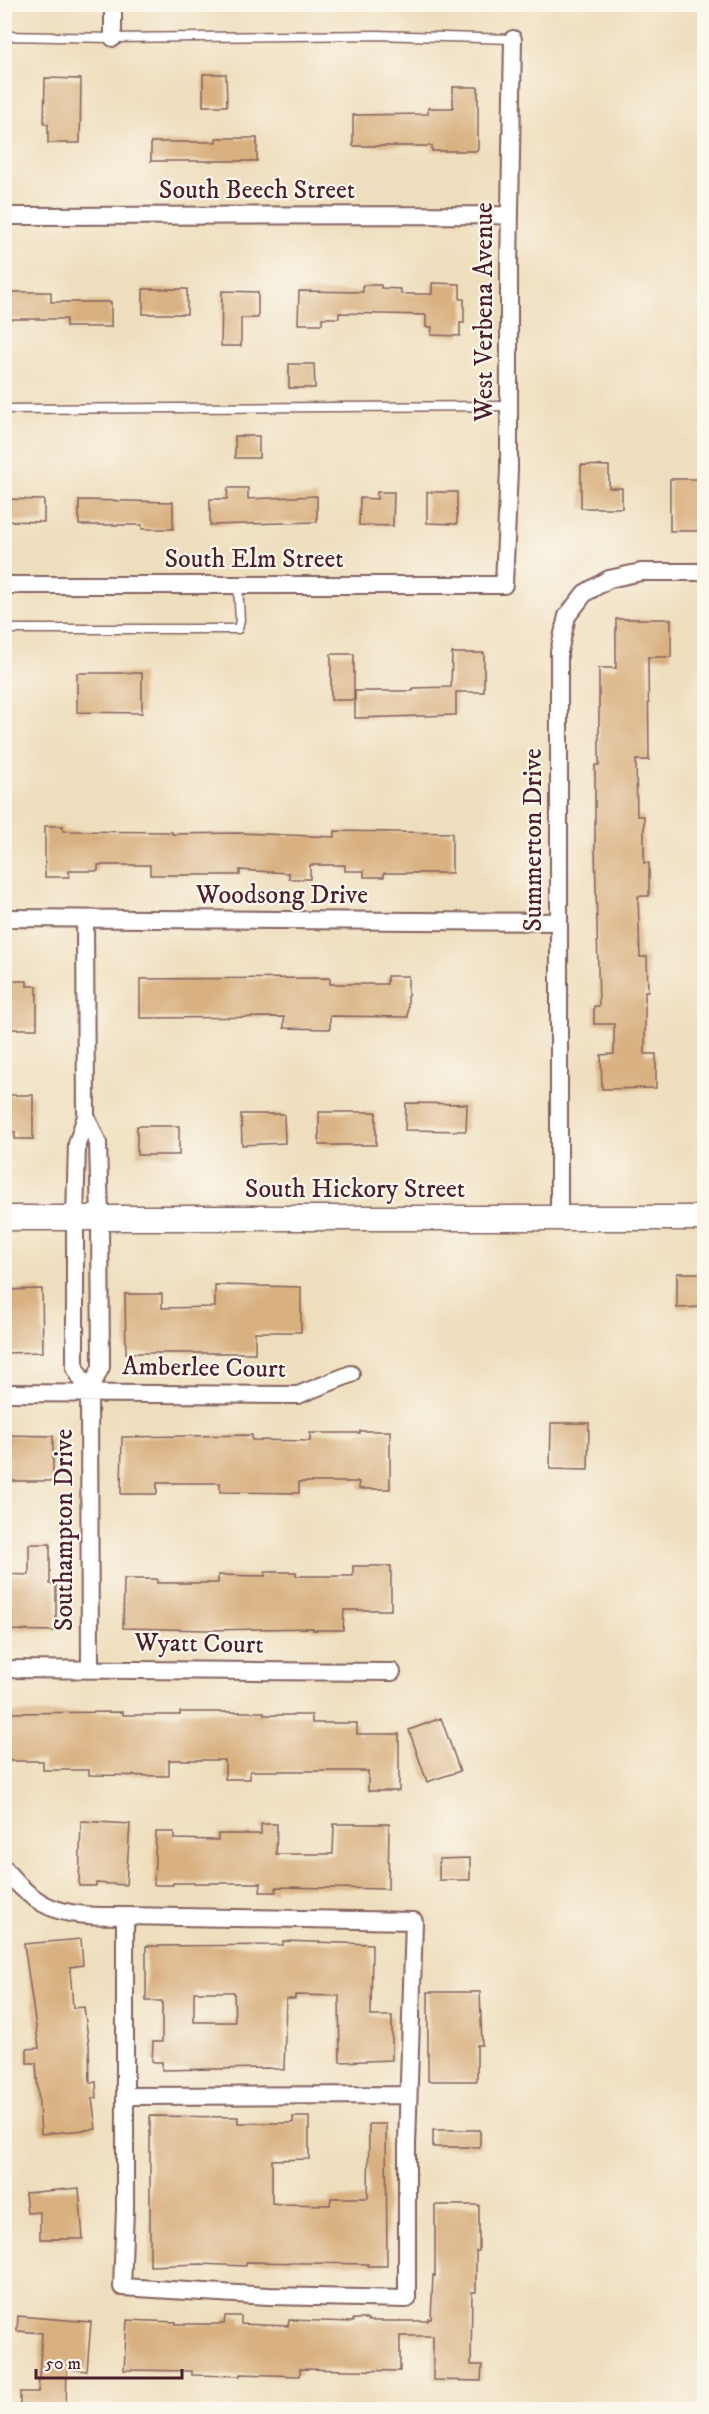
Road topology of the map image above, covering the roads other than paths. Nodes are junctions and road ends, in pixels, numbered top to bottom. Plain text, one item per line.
1 (113, 4) edge
2 (4, 36) edge
3 (113, 38) junction
4 (513, 39) joint
5 (510, 215) junction
6 (4, 216) edge
7 (509, 406) junction
8 (4, 410) edge
9 (705, 572) edge
10 (4, 585) edge
11 (238, 585) junction
12 (504, 585) joint
13 (4, 629) edge
14 (4, 918) edge
15 (85, 919) junction
16 (558, 922) junction
17 (86, 1116) junction
18 (4, 1218) edge
19 (75, 1218) junction
20 (100, 1218) junction
21 (559, 1218) junction
22 (705, 1218) edge
23 (351, 1374) dead end
24 (89, 1392) junction
25 (4, 1393) edge
26 (90, 1668) junction
27 (4, 1669) edge
28 (392, 1672) dead end
29 (4, 1868) edge
30 (125, 1916) junction
31 (408, 2095) junction
32 (125, 2096) junction

1 - 3 street
2 - 3 lane
3 - 4 lane
4 - 5 street, West Verbena Avenue
5 - 6 street, South Beech Street
5 - 7 street, West Verbena Avenue
7 - 8 lane
7 - 12 street, West Verbena Avenue
9 - 16 street, Summerton Drive
10 - 11 street, South Elm Street
11 - 12 street, South Elm Street
11 - 13 lane
14 - 15 street, Woodsong Drive
15 - 16 street, Woodsong Drive
15 - 17 street
16 - 21 street, Summerton Drive
17 - 19 street, Southampton Drive
17 - 20 street, Southampton Drive
18 - 19 street, South Hickory Street
19 - 20 street, South Hickory Street
19 - 24 street, Southampton Drive
20 - 21 street, South Hickory Street
20 - 24 street, Southampton Drive
21 - 22 street, South Hickory Street
23 - 24 street, Amberlee Court
24 - 25 street, Amberlee Court
24 - 26 street, Southampton Drive
26 - 27 street, Wyatt Court
26 - 28 street, Wyatt Court
29 - 30 street
30 - 31 street
30 - 32 street
31 - 32 street
31 - 32 street

